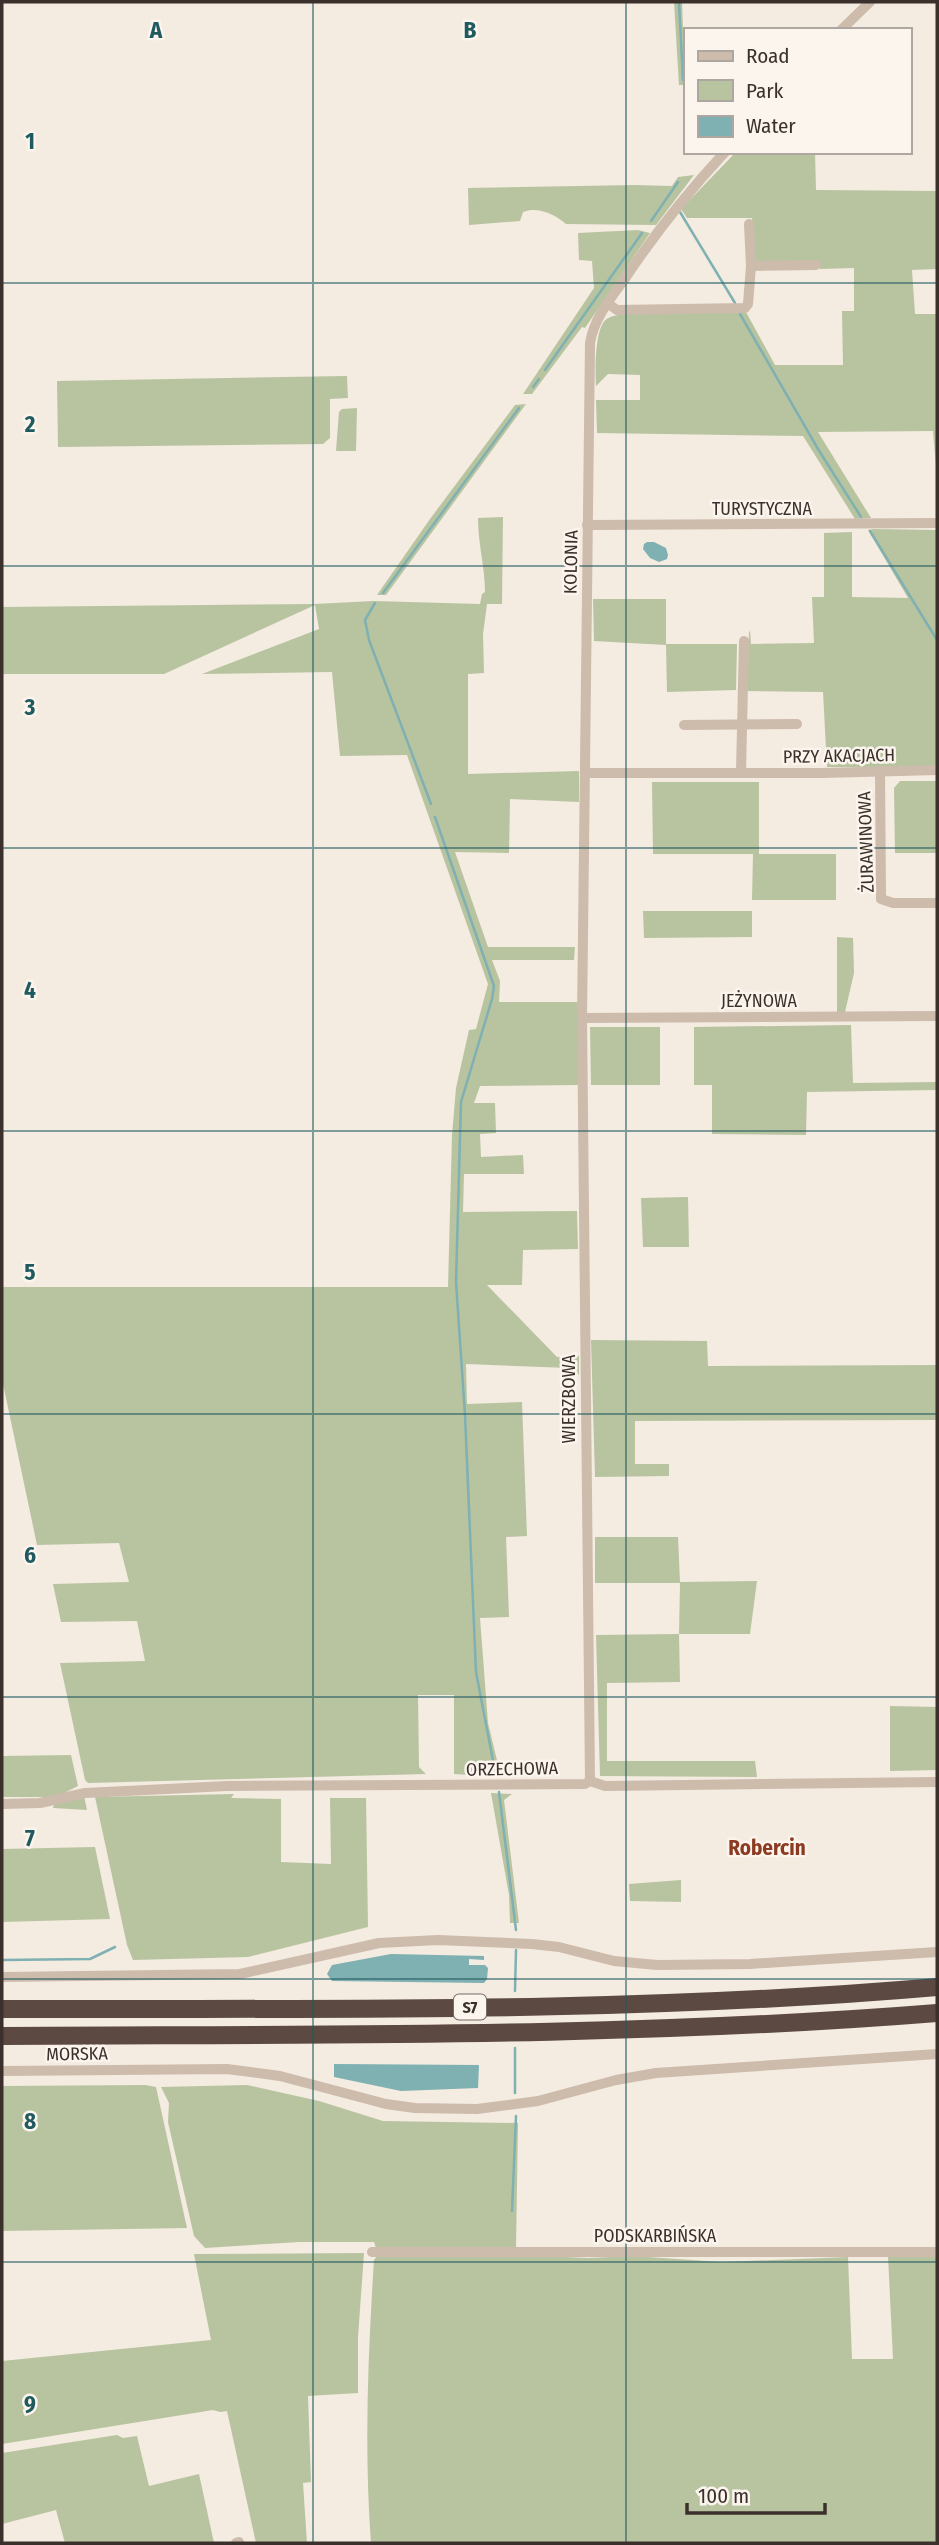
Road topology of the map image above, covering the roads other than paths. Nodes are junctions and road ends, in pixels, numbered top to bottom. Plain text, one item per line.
1 (870, 2) edge
2 (843, 28) edge
3 (722, 154) edge
4 (749, 224) dead end
5 (816, 265) dead end
6 (751, 266) junction
7 (607, 303) junction
8 (937, 523) edge
9 (587, 525) junction
10 (744, 641) dead end
11 (797, 724) dead end
12 (684, 725) dead end
13 (742, 725) junction
14 (937, 770) edge
15 (880, 771) junction
16 (741, 772) junction
17 (586, 773) junction
18 (937, 903) edge
19 (937, 1016) edge
20 (582, 1018) junction
21 (590, 1781) junction
22 (937, 1782) edge
23 (2, 1804) edge
24 (937, 1952) edge
25 (2, 1977) edge
26 (937, 1987) edge
27 (2, 2009) edge
28 (937, 2013) edge
29 (2, 2036) edge
30 (937, 2054) edge
31 (2, 2071) edge
32 (372, 2252) dead end
33 (937, 2252) edge

1 - 2 street
3 - 7 street, KOLONIA
4 - 6 street
5 - 6 street
6 - 7 street
7 - 9 street, KOLONIA
8 - 9 street, TURYSTYCZNA
9 - 17 street, KOLONIA
10 - 13 street
11 - 13 street
12 - 13 street
13 - 16 street
14 - 15 street, PRZY AKACJACH
15 - 16 street, PRZY AKACJACH
15 - 18 street, ŻURAWINOWA
16 - 17 street, PRZY AKACJACH
17 - 20 street, KOLONIA
19 - 20 street, JEŻYNOWA
20 - 21 street, WIERZBOWA
21 - 22 street, ORZECHOWA
21 - 23 street, ORZECHOWA
24 - 25 street
26 - 27 highway, S7
28 - 29 highway, S7
30 - 31 street, MORSKA
32 - 33 street, PODSKARBIŃSKA

